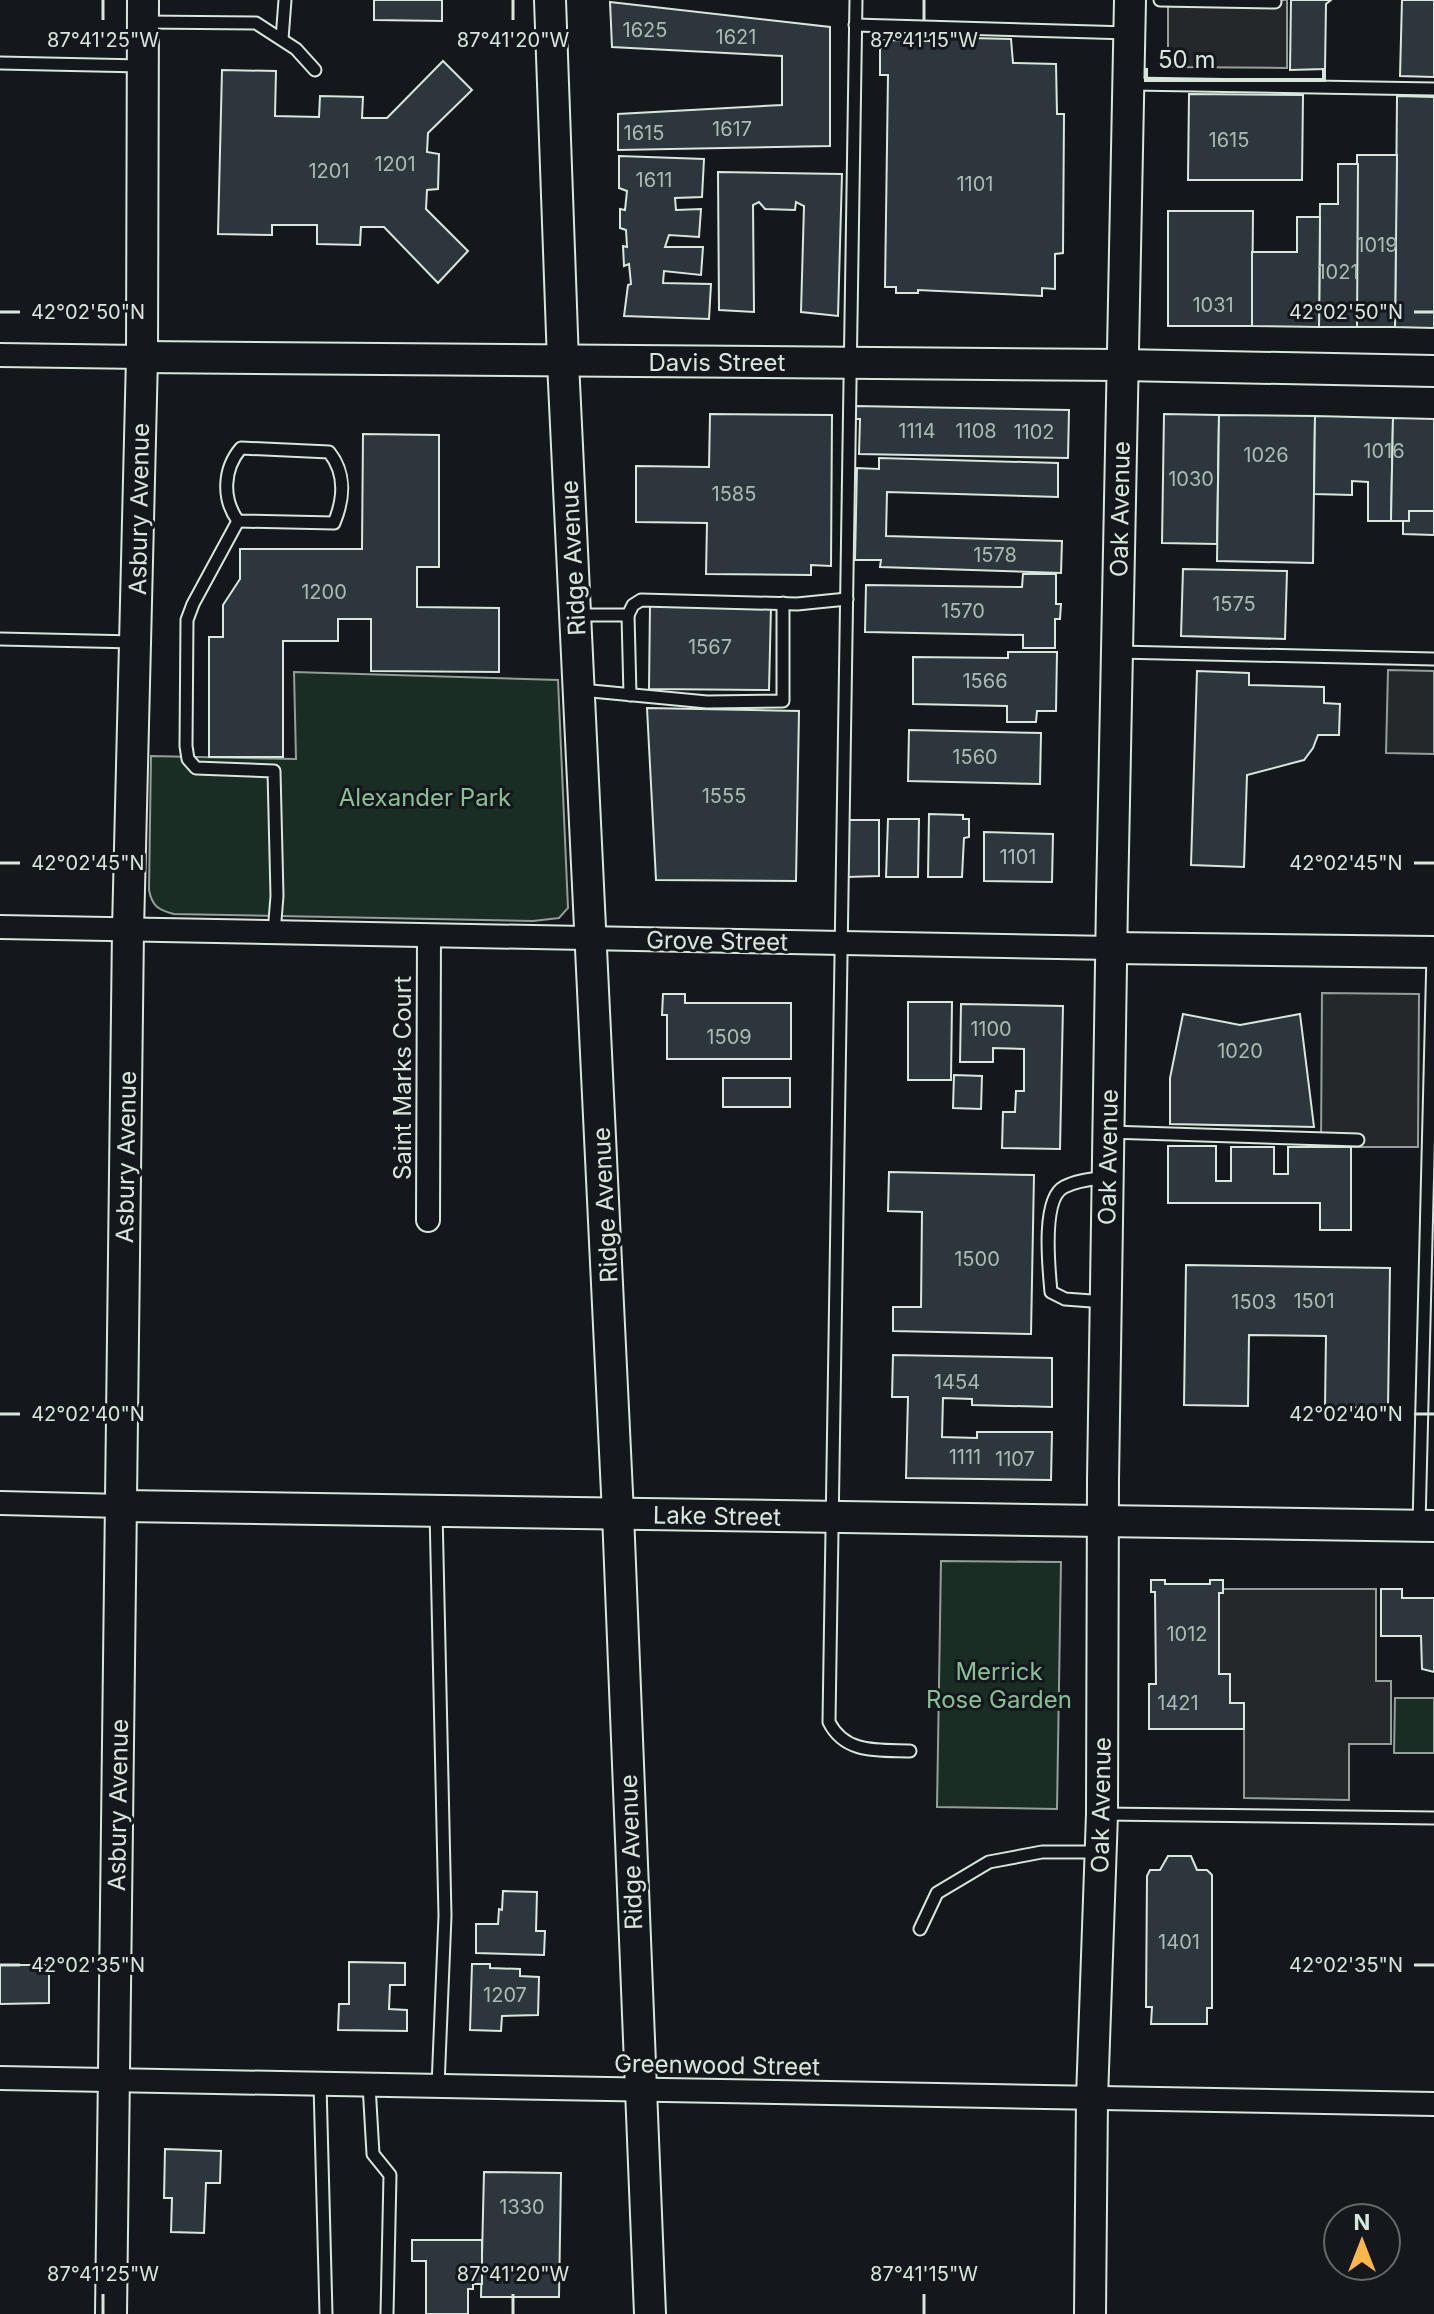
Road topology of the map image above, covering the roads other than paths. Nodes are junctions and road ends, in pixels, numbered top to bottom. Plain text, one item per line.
1 (285, 0) edge
2 (550, 0) edge
3 (856, 0) edge
4 (1130, 0) edge
5 (1160, 0) edge
6 (1275, 2) dead end
7 (143, 11) edge
8 (855, 25) junction
9 (1130, 33) junction
10 (282, 39) junction
11 (0, 63) edge
12 (143, 66) junction
13 (315, 70) dead end
14 (1128, 84) junction
15 (1434, 89) edge
16 (0, 355) edge
17 (142, 357) junction
18 (563, 362) junction
19 (851, 363) junction
20 (1122, 365) junction
21 (1434, 371) edge
22 (238, 521) junction
23 (847, 599) junction
24 (783, 603) junction
25 (576, 615) junction
26 (628, 615) junction
27 (0, 639) edge
28 (136, 642) junction
29 (1117, 652) junction
30 (1434, 659) edge
31 (580, 690) junction
32 (630, 695) junction
33 (0, 927) edge
34 (128, 930) junction
35 (274, 933) junction
36 (429, 936) junction
37 (593, 939) junction
38 (842, 943) junction
39 (1112, 948) junction
40 (1433, 952) edge
41 (1109, 1132) junction
42 (1358, 1140) dead end
43 (1108, 1177) junction
44 (428, 1220) dead end
45 (1106, 1302) junction
46 (0, 1503) edge
47 (122, 1506) junction
48 (436, 1511) junction
49 (618, 1514) junction
50 (831, 1518) junction
51 (1103, 1522) junction
52 (1426, 1526) edge
53 (910, 1751) dead end
54 (1102, 1814) junction
55 (1434, 1818) edge
56 (1100, 1852) junction
57 (920, 1929) dead end
58 (0, 2078) edge
59 (114, 2081) junction
60 (320, 2084) junction
61 (369, 2085) junction
62 (438, 2086) junction
63 (640, 2090) junction
64 (1092, 2098) junction
65 (1434, 2104) edge
66 (111, 2314) edge
67 (326, 2314) edge
68 (387, 2314) edge
69 (650, 2314) edge
70 (1090, 2314) edge

1 - 10 lane
2 - 18 main road, Ridge Avenue
3 - 8 lane
4 - 9 main road, Oak Avenue
5 - 6 lane
7 - 10 lane
7 - 12 main road, Asbury Avenue
8 - 9 lane
8 - 19 lane
9 - 14 main road, Oak Avenue
10 - 13 lane
11 - 12 lane
12 - 17 main road, Asbury Avenue
14 - 15 lane
14 - 20 main road, Oak Avenue
16 - 17 street, Davis Street
17 - 18 main road, Davis Street
17 - 28 main road, Asbury Avenue
18 - 19 main road, Davis Street
18 - 25 main road, Ridge Avenue
19 - 20 main road, Davis Street
19 - 23 lane
20 - 21 main road, Davis Street
20 - 29 main road, Oak Avenue
22 - 22 lane
22 - 35 lane
23 - 24 lane
23 - 38 lane
24 - 26 lane
24 - 32 lane
25 - 26 lane
25 - 31 main road, Ridge Avenue
26 - 32 lane
27 - 28 lane
28 - 34 main road, Asbury Avenue
29 - 30 lane
29 - 39 main road, Oak Avenue
31 - 32 lane
31 - 37 main road, Ridge Avenue
33 - 34 street, Grove Street
34 - 35 street, Grove Street
34 - 47 main road, Asbury Avenue
35 - 36 street, Grove Street
36 - 37 street, Grove Street
36 - 44 street, Saint Marks Court
37 - 38 street, Grove Street
37 - 49 main road, Ridge Avenue
38 - 39 street, Grove Street
38 - 50 lane
39 - 40 main road, Grove Street
39 - 41 main road, Oak Avenue
40 - 52 lane
41 - 42 lane
41 - 43 main road, Oak Avenue
43 - 45 main road, Oak Avenue
43 - 45 lane
45 - 51 main road, Oak Avenue
46 - 47 street, Lake Street
47 - 48 main road, Lake Street
47 - 59 main road, Asbury Avenue
48 - 49 main road, Lake Street
48 - 62 lane
49 - 50 main road, Lake Street
49 - 63 main road, Ridge Avenue
50 - 51 main road, Lake Street
50 - 53 lane
51 - 52 main road, Lake Street
51 - 54 main road, Oak Avenue
54 - 55 lane
54 - 56 main road, Oak Avenue
56 - 57 lane
56 - 64 main road, Oak Avenue
58 - 59 street, Greenwood Street
59 - 60 street, Greenwood Street
59 - 66 main road, Asbury Avenue
60 - 61 street, Greenwood Street
60 - 67 lane
61 - 62 street, Greenwood Street
61 - 68 lane
62 - 63 street, Greenwood Street
63 - 64 street, Greenwood Street
63 - 69 main road, Ridge Avenue
64 - 65 street, Greenwood Street
64 - 70 main road, Oak Avenue

